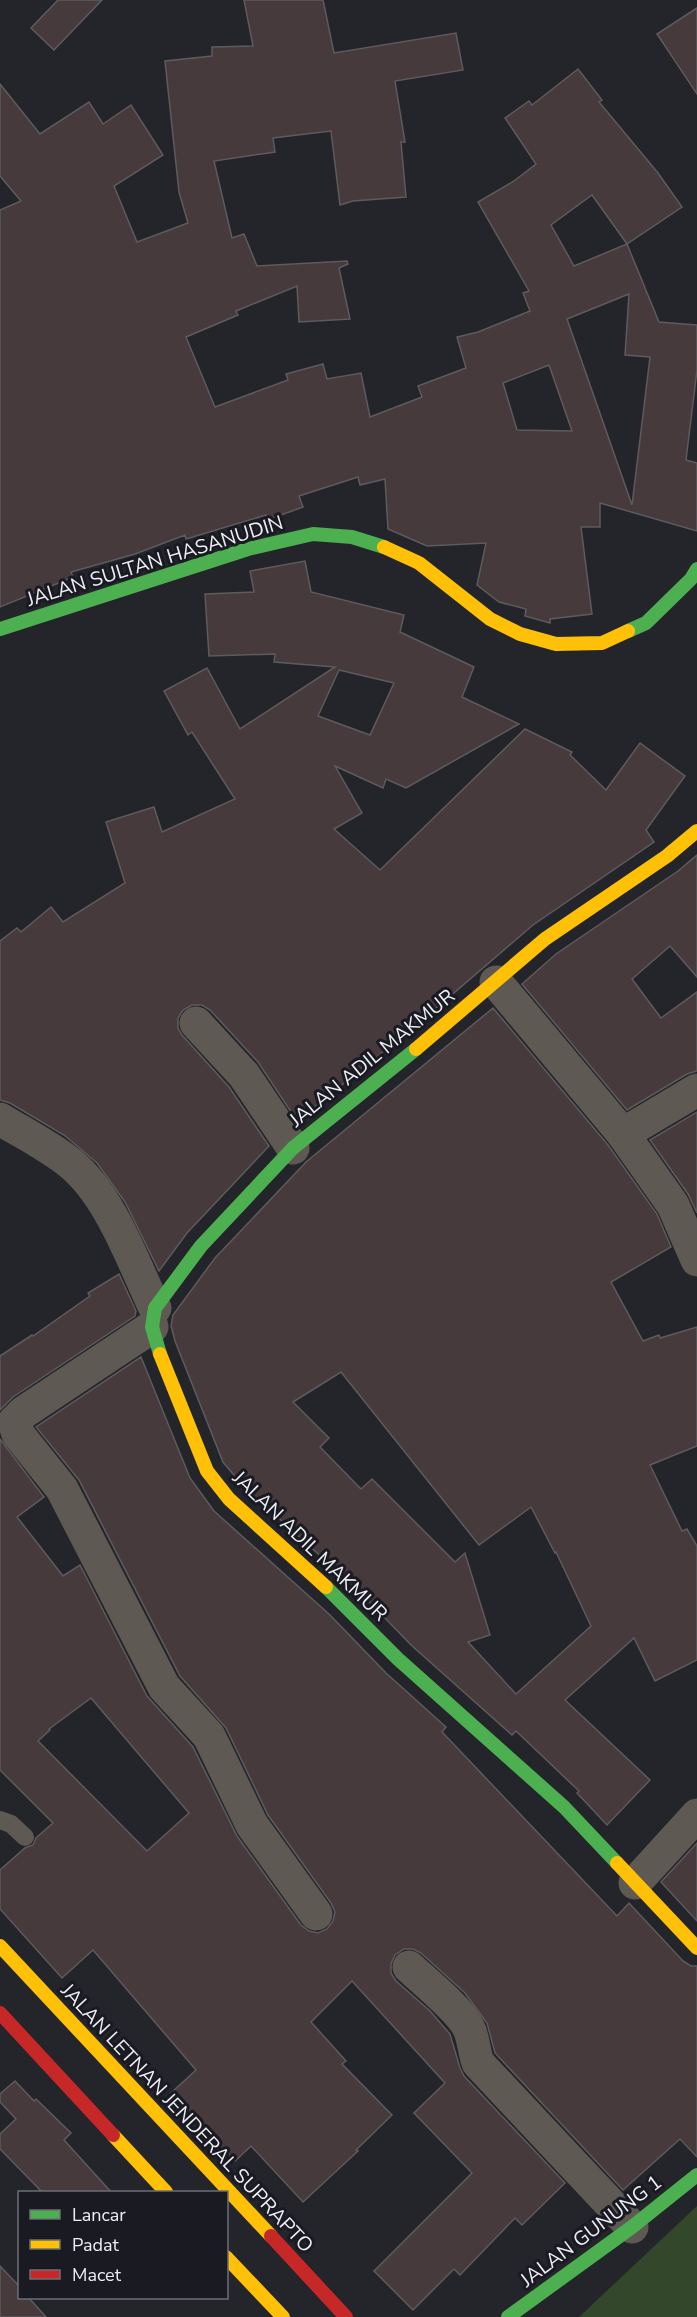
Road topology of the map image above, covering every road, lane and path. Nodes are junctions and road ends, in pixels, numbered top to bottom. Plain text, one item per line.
1 (697, 569) edge
2 (0, 629) edge
3 (697, 831) edge
4 (496, 982) junction
5 (196, 1023) dead end
6 (697, 1090) edge
7 (0, 1119) edge
8 (623, 1134) junction
9 (293, 1148) junction
10 (697, 1260) edge
11 (154, 1318) junction
12 (697, 1815) edge
13 (0, 1820) edge
14 (26, 1837) dead end
15 (635, 1883) junction
16 (316, 1914) dead end
17 (0, 1946) edge
18 (697, 1948) edge
19 (409, 1967) dead end
20 (0, 2013) edge
21 (697, 2175) edge
22 (164, 2191) edge
23 (632, 2227) junction
24 (228, 2259) edge
25 (283, 2317) edge
26 (346, 2317) edge
27 (508, 2317) edge

1 - 2 street, JALAN SULTAN HASANUDIN
3 - 4 street, JALAN ADIL MAKMUR
4 - 8 street
4 - 9 street, JALAN ADIL MAKMUR
5 - 9 street
6 - 8 street
7 - 11 street
8 - 10 street
9 - 11 street, JALAN ADIL MAKMUR
11 - 15 street, JALAN ADIL MAKMUR
11 - 16 street
12 - 15 street
13 - 14 lane
15 - 18 street, JALAN ADIL MAKMUR
17 - 26 street, JALAN LETNAN JENDERAL SUPRAPTO
19 - 23 street
20 - 22 street
21 - 23 street, JALAN GUNUNG 1
23 - 27 street, JALAN GUNUNG 1
24 - 25 street

